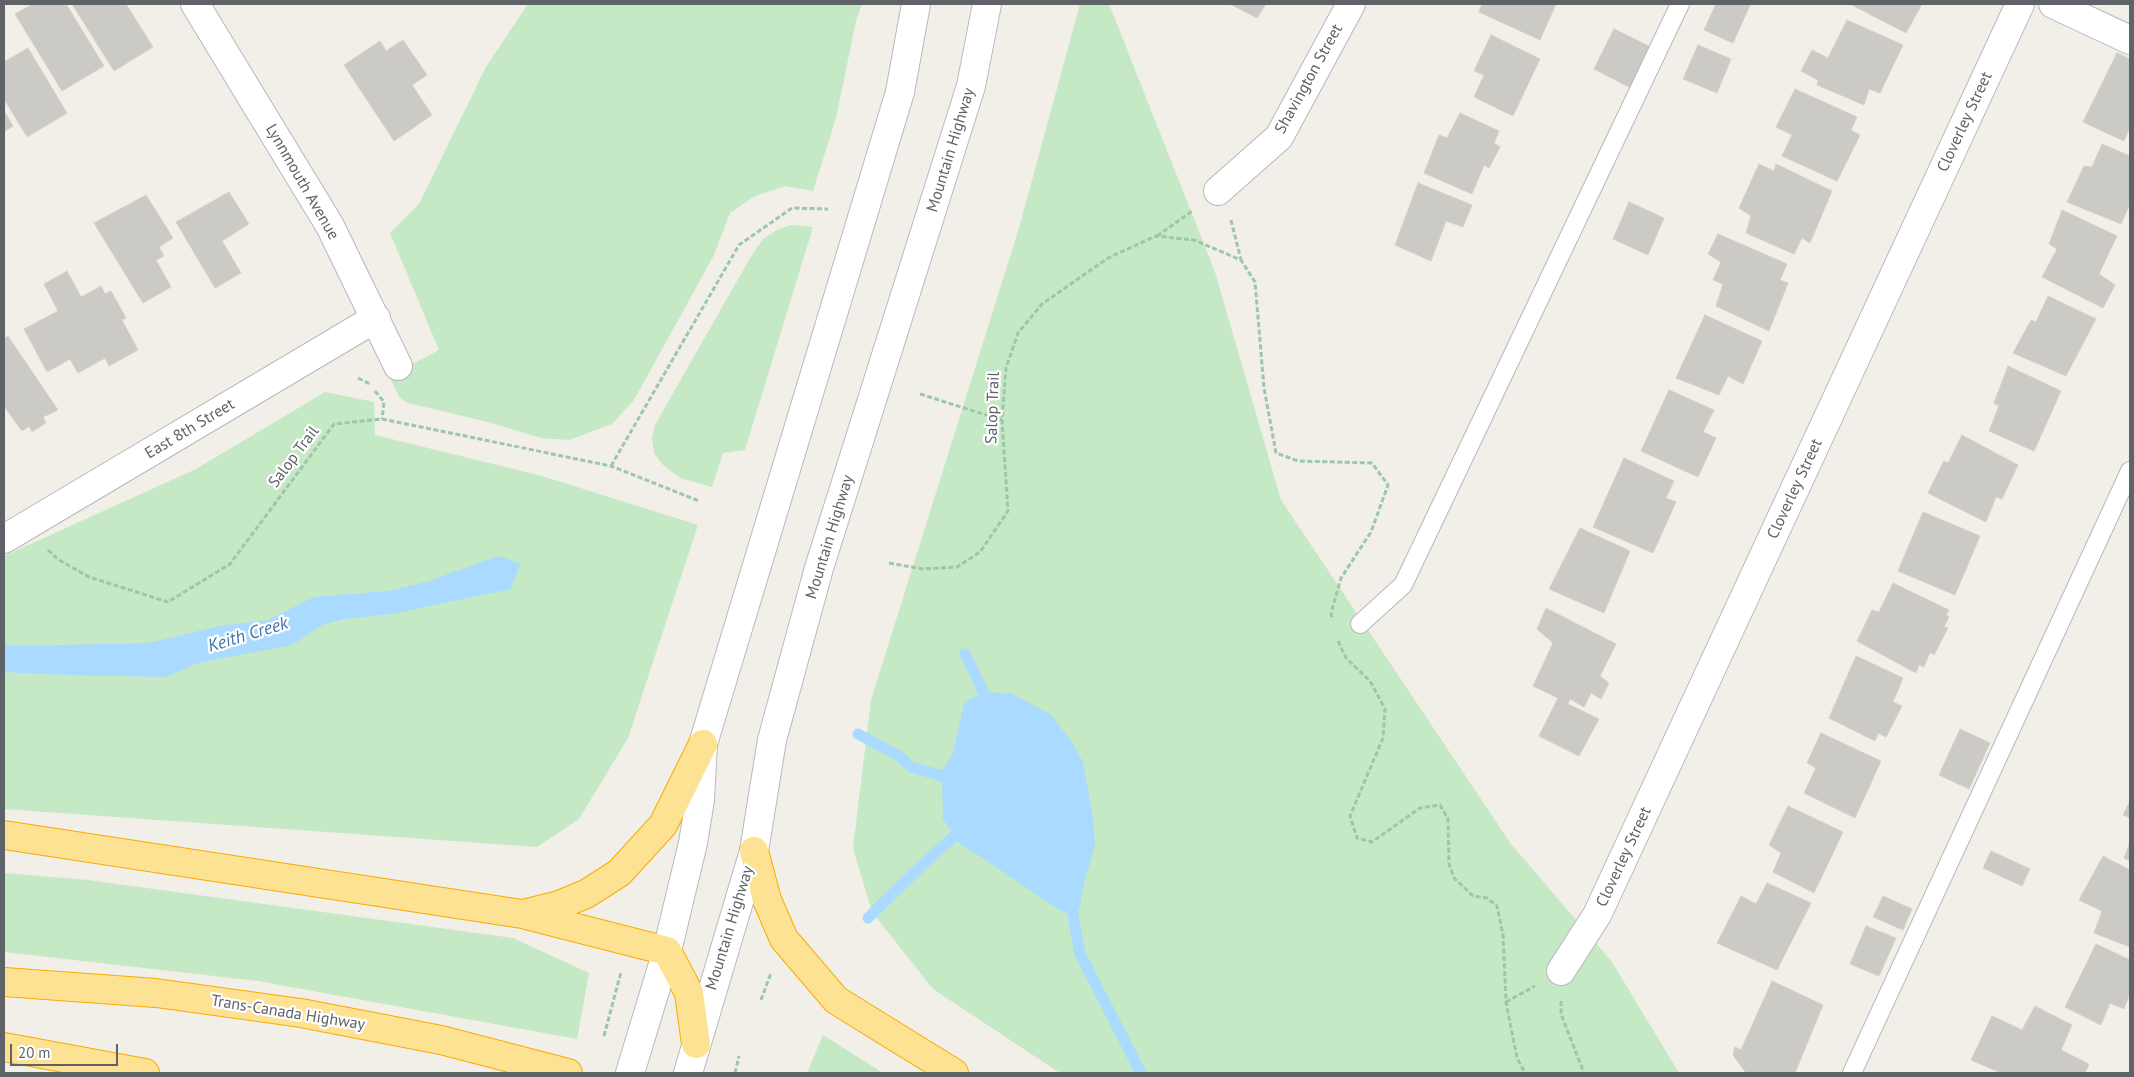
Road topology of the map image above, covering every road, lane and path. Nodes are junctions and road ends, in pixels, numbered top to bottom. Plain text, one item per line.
1 (195, 4) edge
2 (916, 4) edge
3 (987, 4) edge
4 (1351, 4) edge
5 (1680, 4) edge
6 (2020, 4) edge
7 (2053, 4) edge
8 (2130, 40) edge
9 (1218, 191) junction
10 (828, 209) dead end
11 (1241, 260) dead end
12 (376, 318) junction
13 (398, 366) dead end
14 (358, 378) dead end
15 (920, 394) dead end
16 (382, 419) junction
17 (1002, 420) junction
18 (611, 466) junction
19 (2130, 471) edge
20 (699, 501) dead end
21 (8, 536) edge
22 (889, 563) dead end
23 (1360, 624) dead end
24 (703, 744) junction
25 (4, 835) edge
26 (754, 851) junction
27 (522, 914) junction
28 (667, 951) junction
29 (622, 967) dead end
30 (1561, 971) joint
31 (4, 982) edge
32 (1506, 1002) dead end
33 (609, 1020) dead end
34 (696, 1044) junction
35 (4, 1047) edge
36 (739, 1056) dead end
37 (145, 1073) edge
38 (568, 1073) edge
39 (630, 1073) edge
40 (688, 1073) edge
41 (735, 1073) edge
42 (954, 1073) edge
43 (1525, 1073) edge
44 (1584, 1073) edge
45 (1852, 1073) edge

1 - 12 street, Lynnmouth Avenue
2 - 24 street
3 - 26 street, Mountain Highway
4 - 9 street, Shavington Street
5 - 23 lane
6 - 30 street, Cloverley Street
7 - 8 street
9 - 11 path
9 - 17 path, Salop Trail
10 - 18 path
12 - 13 street, Lynnmouth Avenue
12 - 21 street, East 8th Street
14 - 16 path
15 - 17 path
16 - 18 path, Salop Trail
16 - 21 path, Salop Trail
17 - 22 path, Salop Trail
18 - 20 path, Salop Trail
19 - 45 lane
24 - 27 highway
24 - 28 street
25 - 27 highway
26 - 34 street, Mountain Highway
26 - 42 highway
27 - 28 highway
28 - 34 highway
28 - 39 street
29 - 33 path
30 - 44 path
31 - 38 highway, Trans-Canada Highway
32 - 43 path
34 - 40 street, Mountain Highway
35 - 37 highway
36 - 41 path

